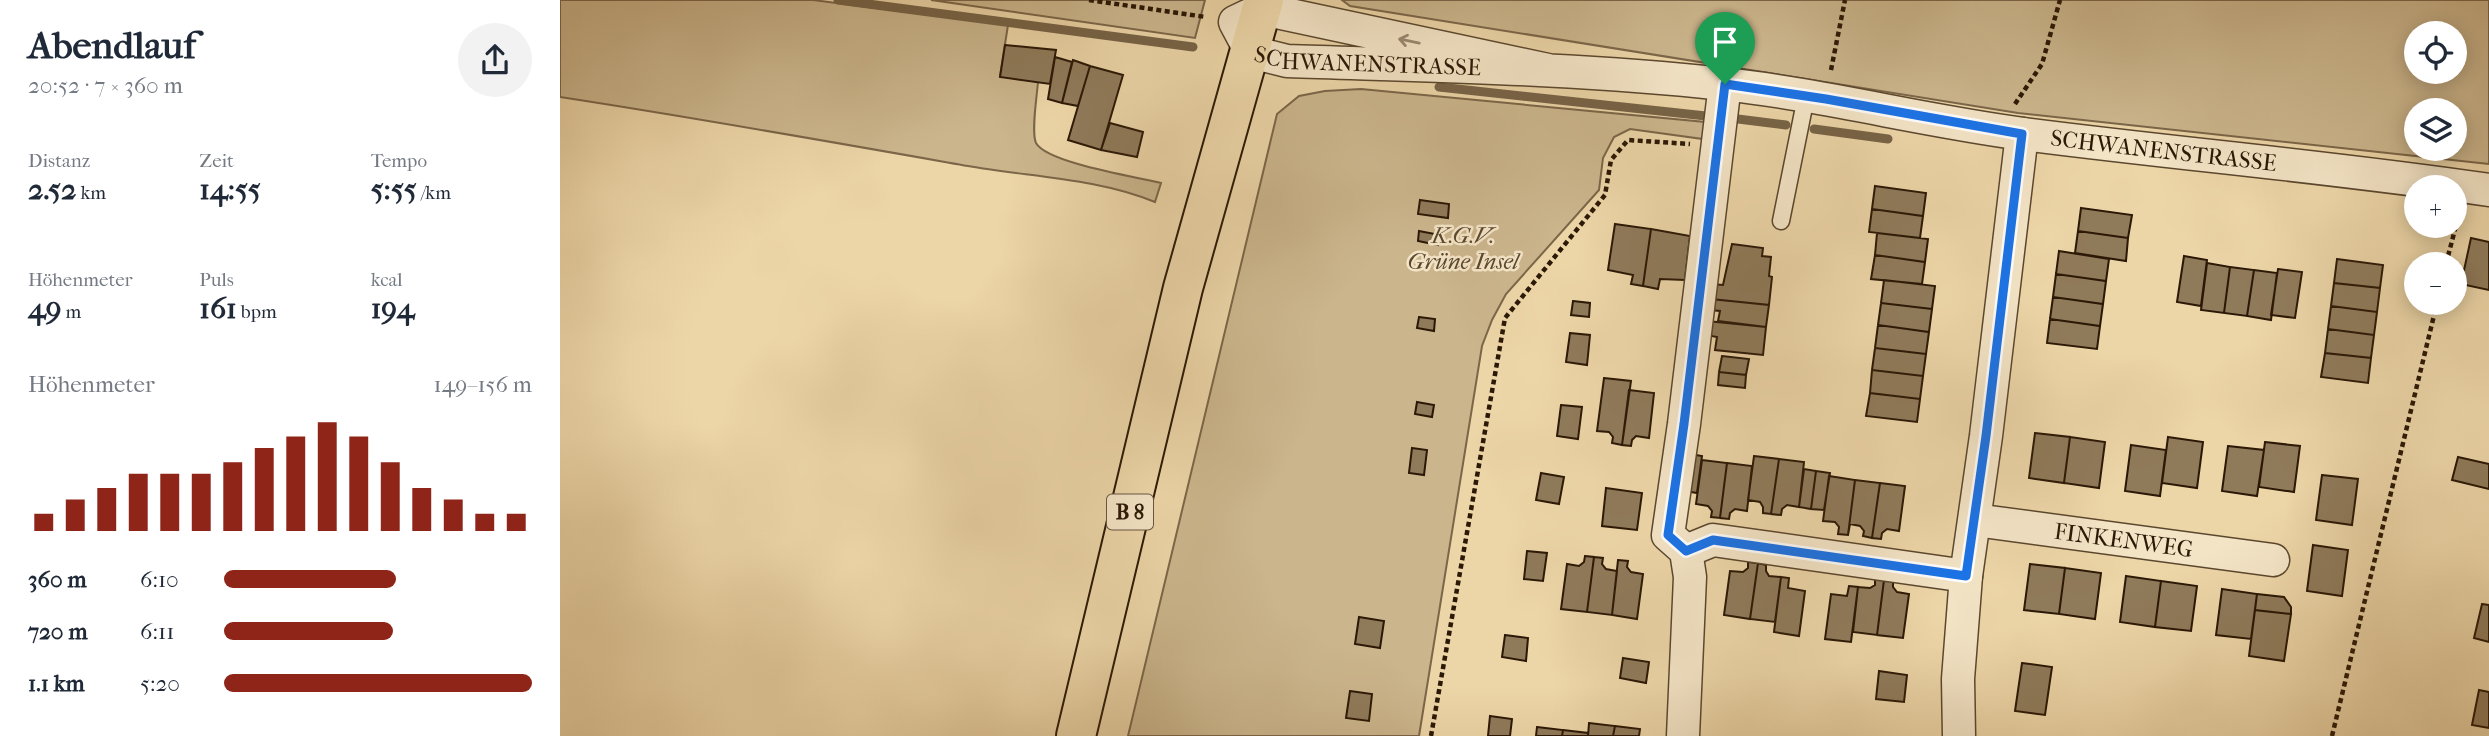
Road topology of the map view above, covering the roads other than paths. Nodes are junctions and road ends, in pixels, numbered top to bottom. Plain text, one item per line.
1 (1250, 16) edge
2 (1548, 70) junction
3 (1725, 84) junction
4 (1816, 98) junction
5 (2022, 134) junction
6 (2477, 188) edge
7 (1781, 221) dead end
8 (1975, 520) junction
9 (1686, 551) junction
10 (2273, 560) dead end
11 (1966, 576) junction
12 (1076, 736) edge
13 (1683, 736) edge
14 (1959, 736) edge

2 -> 1 street, SCHWANENSTRASSE
1 - 2 street, SCHWANENSTRASSE
1 - 12 main road, B 8
2 - 3 street, SCHWANENSTRASSE
3 - 4 street, SCHWANENSTRASSE
3 - 9 street
4 - 5 street, SCHWANENSTRASSE
4 - 7 lane
5 - 6 street, SCHWANENSTRASSE
5 - 8 street
8 - 10 street, FINKENWEG
8 - 11 street
9 - 11 street
9 - 13 street
11 - 14 street

